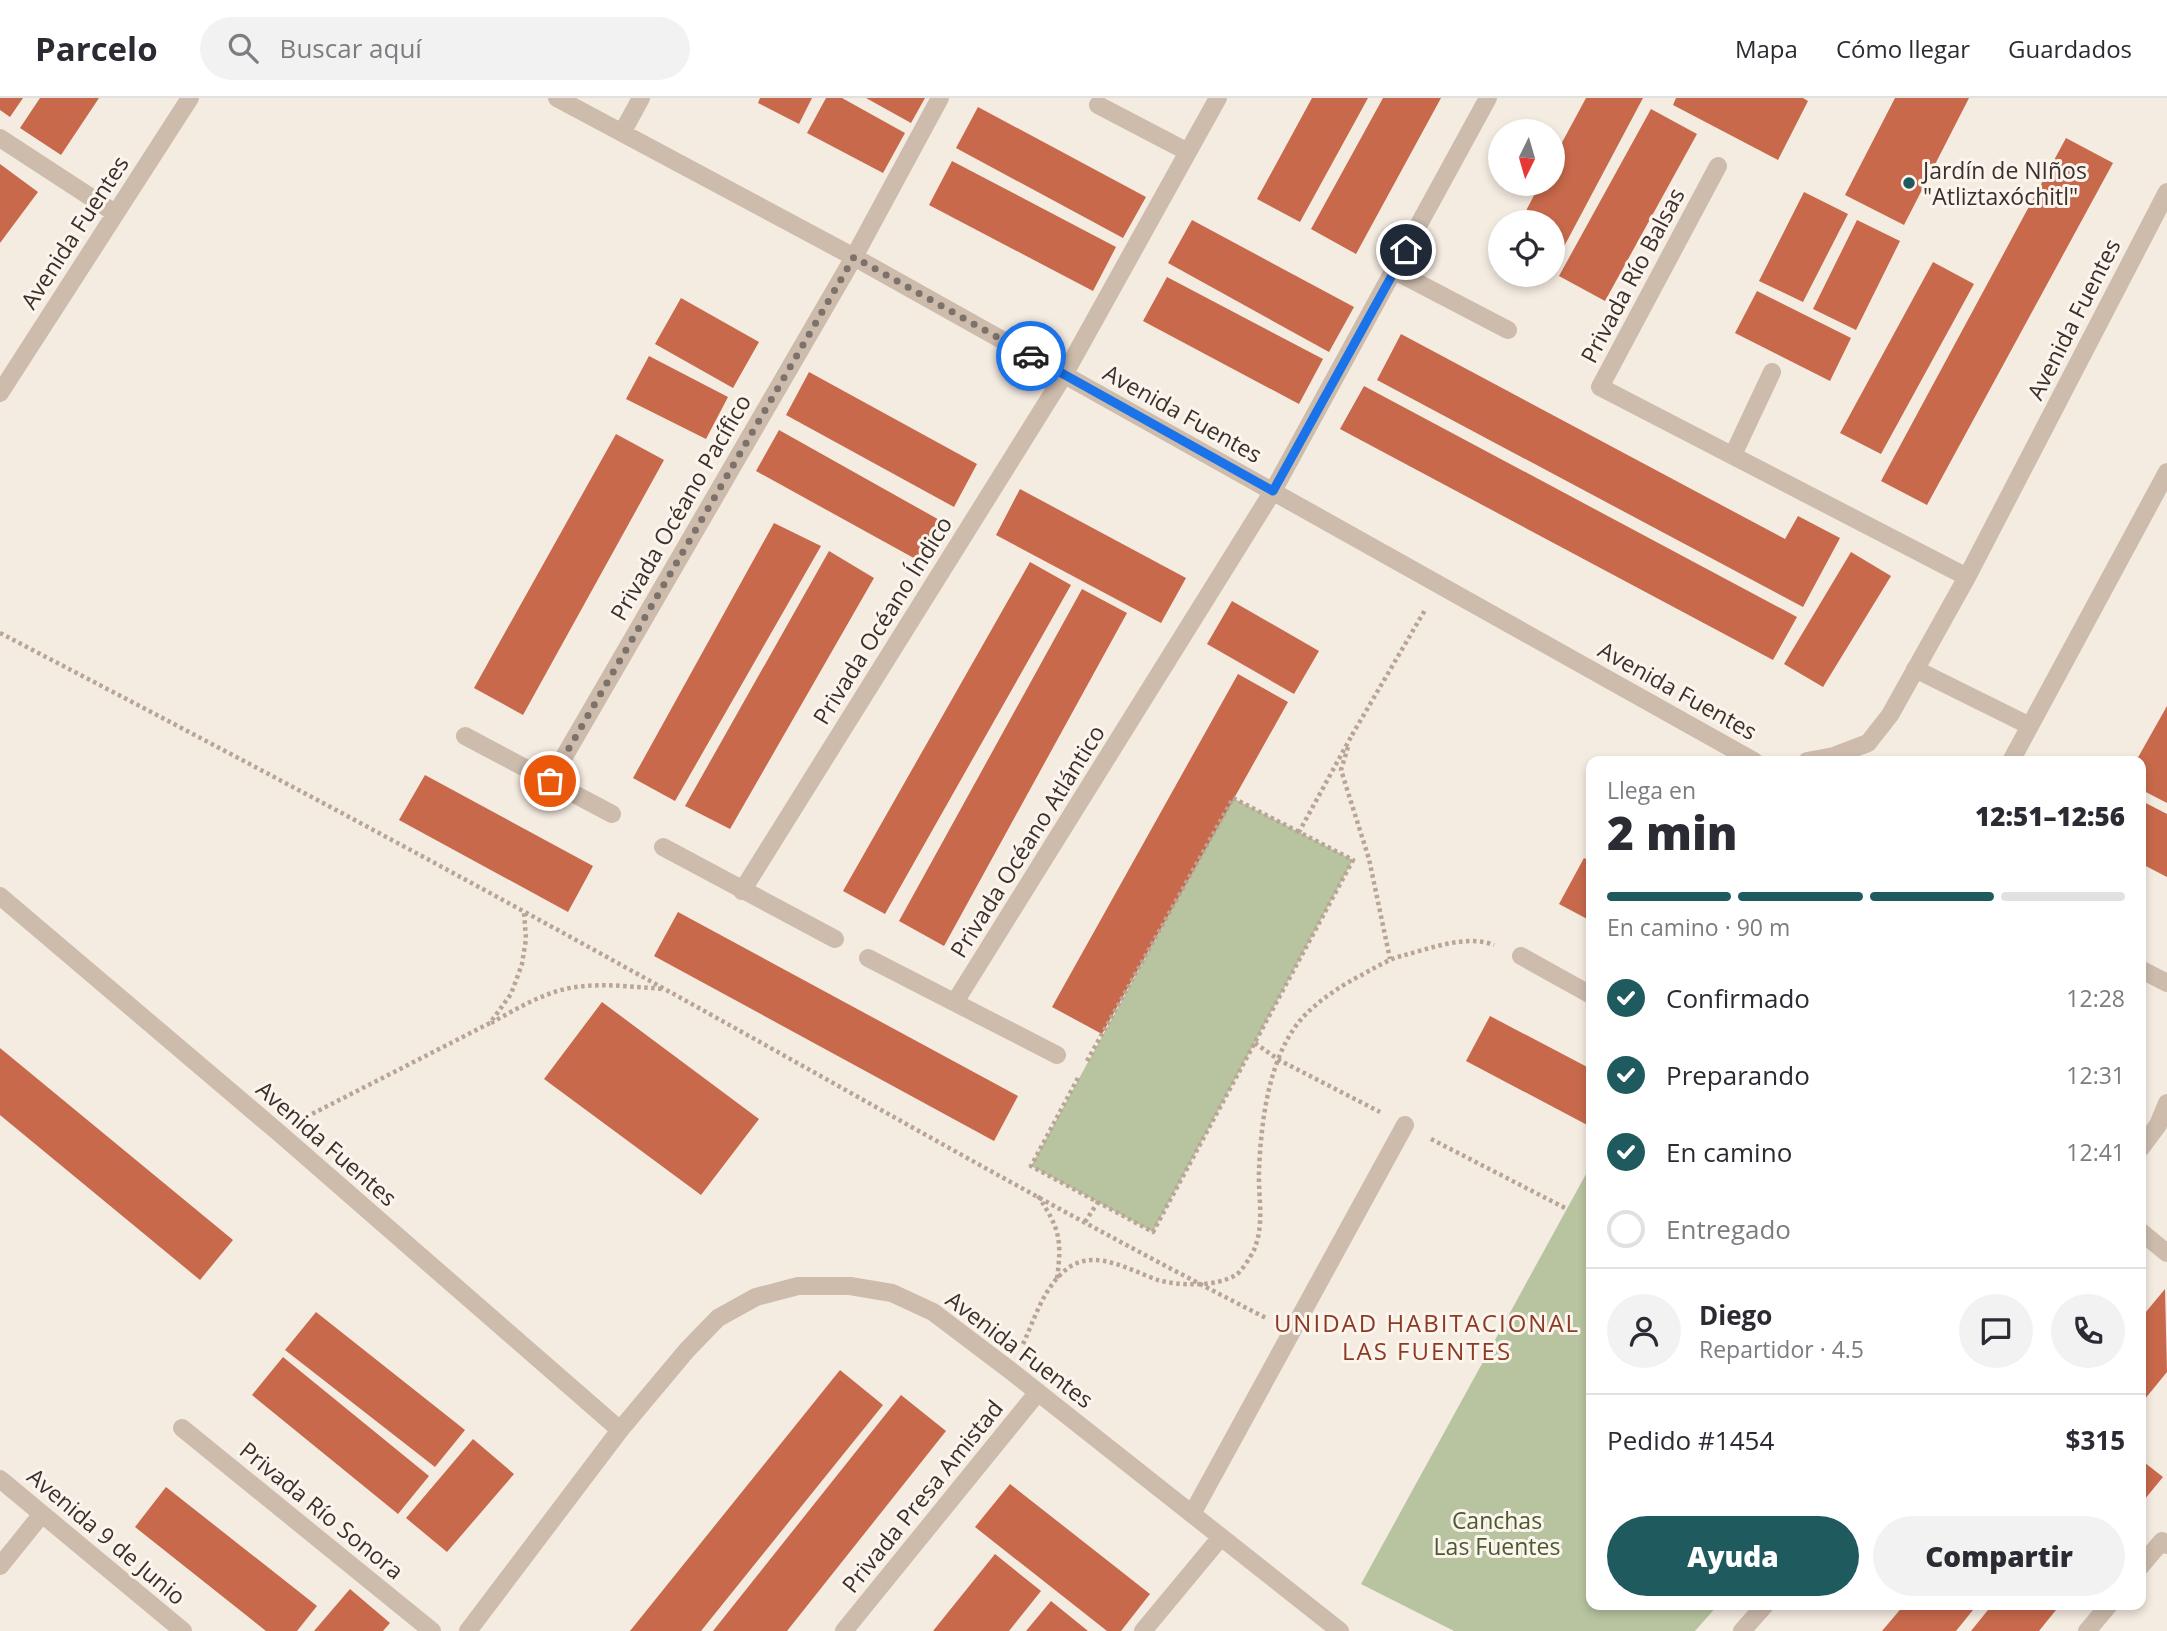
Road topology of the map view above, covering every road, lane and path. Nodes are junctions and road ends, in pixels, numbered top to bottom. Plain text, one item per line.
1 (190, 98) edge
2 (556, 98) edge
3 (641, 98) edge
4 (940, 98) edge
5 (1218, 98) edge
6 (1489, 98) edge
7 (1098, 105) dead end
8 (622, 133) junction
9 (0, 138) edge
10 (1188, 152) junction
11 (1718, 166) dead end
12 (2167, 192) edge
13 (115, 214) junction
14 (854, 257) junction
15 (1395, 271) junction
16 (1508, 330) dead end
17 (1772, 372) dead end
18 (1064, 375) junction
19 (0, 393) edge
20 (1733, 455) junction
21 (2167, 472) edge
22 (1273, 491) junction
23 (1967, 577) junction
24 (1439, 584) junction
25 (0, 633) edge
26 (1915, 669) junction
27 (2030, 726) junction
28 (1352, 735) junction
29 (465, 736) dead end
30 (1745, 756) edge
31 (1834, 756) edge
32 (2014, 756) edge
33 (550, 781) junction
34 (612, 814) dead end
35 (1299, 832) junction
36 (663, 847) dead end
37 (742, 891) junction
38 (0, 896) edge
39 (524, 911) junction
40 (835, 939) dead end
41 (1521, 956) joint
42 (868, 958) dead end
43 (1390, 959) junction
44 (2146, 972) edge
45 (2167, 984) edge
46 (666, 989) junction
47 (1586, 992) edge
48 (955, 1002) junction
49 (490, 1023) junction
50 (1057, 1055) dead end
51 (2167, 1103) edge
52 (1405, 1125) dead end
53 (278, 1132) junction
54 (2146, 1141) edge
55 (1038, 1196) junction
56 (1098, 1202) junction
57 (1085, 1222) junction
58 (2146, 1236) edge
59 (2167, 1252) edge
60 (1057, 1279) junction
61 (1202, 1285) junction
62 (1291, 1330) junction
63 (1011, 1371) junction
64 (1038, 1392) junction
65 (181, 1428) dead end
66 (620, 1430) junction
67 (0, 1479) edge
68 (42, 1514) junction
69 (1192, 1514) junction
70 (1221, 1537) junction
71 (2167, 1545) edge
72 (2146, 1560) edge
73 (0, 1566) edge
74 (1761, 1610) edge
75 (2105, 1610) edge
76 (183, 1631) edge
77 (432, 1631) edge
78 (468, 1631) edge
79 (844, 1631) edge
80 (1143, 1631) edge
81 (1340, 1631) edge
82 (1742, 1631) edge
83 (2087, 1631) edge

1 - 13 street, Avenida Fuentes
2 - 8 street, Avenida Fuentes
3 - 8 street
4 - 14 street, Privada Océano Pacífico
5 - 10 street, Privada Océano Índico
6 - 15 street, Privada Océano Atlántico
7 - 10 street
8 - 14 street, Avenida Fuentes
9 - 13 street
10 - 18 street, Privada Océano Índico
11 - 20 street, Privada Río Balsas
12 - 23 street, Avenida Fuentes
13 - 19 street, Avenida Fuentes
14 - 18 street, Avenida Fuentes
14 - 33 street, Privada Océano Pacífico
15 - 16 street
15 - 22 street, Privada Océano Atlántico
17 - 20 street
18 - 22 street, Avenida Fuentes
18 - 37 street, Privada Océano Índico
20 - 23 street, Privada Río Balsas
21 - 27 street
22 - 24 street, Avenida Fuentes
22 - 48 street, Privada Océano Atlántico
23 - 26 street, Avenida Fuentes
24 - 28 path
24 - 30 street, Avenida Fuentes
25 - 39 path
26 - 27 street
26 - 31 street, Avenida Fuentes
27 - 32 street
28 - 35 path
28 - 43 path
29 - 33 street
33 - 34 street
35 - 56 path
35 - 56 path
36 - 37 street
37 - 40 street
38 - 53 street, Avenida Fuentes
39 - 46 path
39 - 49 path
41 - 43 path
41 - 47 street
42 - 48 street
43 - 61 path
44 - 45 street
46 - 49 path
46 - 55 path
48 - 50 street
49 - 53 path
51 - 54 street
52 - 62 street
53 - 66 street, Avenida Fuentes
55 - 57 path
55 - 60 path
56 - 57 path
57 - 61 path
58 - 59 street
60 - 61 path
60 - 63 path
61 - 62 path
62 - 69 street
63 - 64 street, Avenida Fuentes
63 - 66 street, Avenida Fuentes
64 - 69 street, Avenida Fuentes
64 - 79 street, Privada Presa Amistad
65 - 77 street, Privada Río Sonora
66 - 78 street, Avenida Fuentes
67 - 68 street, Avenida 9 de Junio
68 - 73 street
68 - 76 street, Avenida 9 de Junio
69 - 70 street, Avenida Fuentes
70 - 80 street
70 - 81 street, Avenida Fuentes
71 - 72 street
74 - 82 street
75 - 83 street

